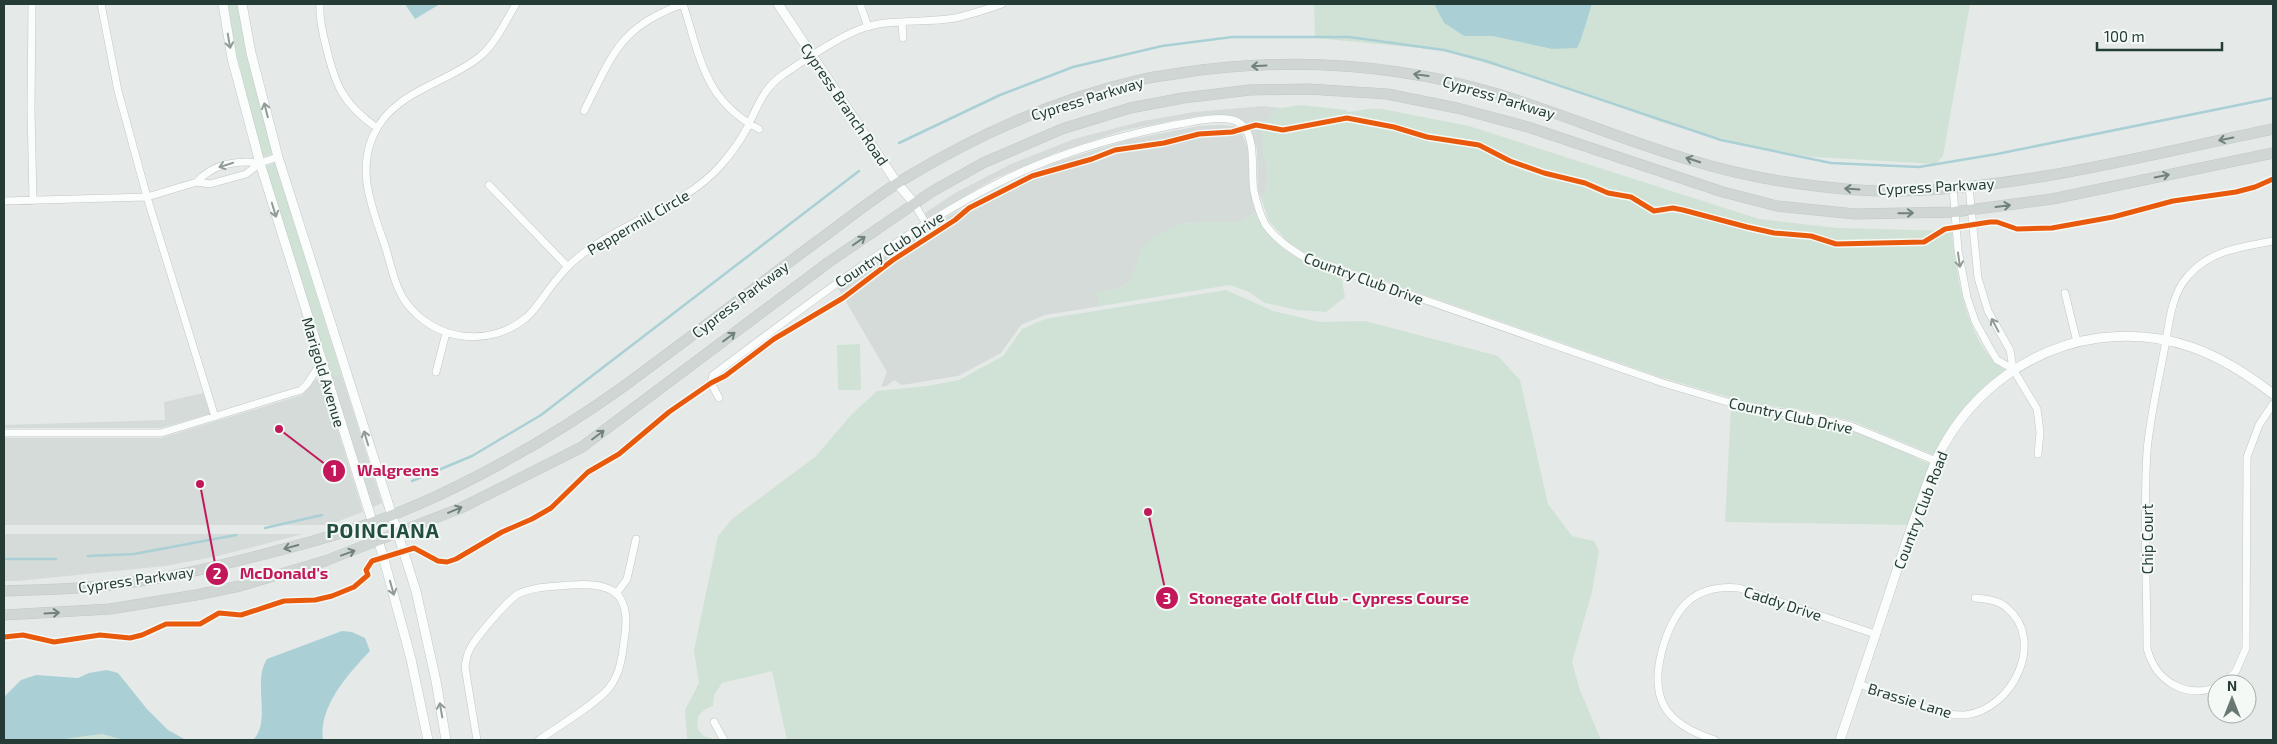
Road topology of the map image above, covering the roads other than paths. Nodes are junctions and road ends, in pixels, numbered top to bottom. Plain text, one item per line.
1 (32, 4) edge
2 (101, 4) edge
3 (223, 4) edge
4 (242, 4) edge
5 (320, 4) edge
6 (516, 4) edge
7 (683, 4) edge
8 (778, 4) edge
9 (860, 4) edge
10 (1002, 4) edge
11 (902, 23) junction
12 (868, 27) junction
13 (903, 38) dead end
14 (813, 56) junction
15 (584, 111) dead end
16 (749, 124) junction
17 (377, 128) junction
18 (759, 129) dead end
19 (2273, 129) edge
20 (2273, 153) edge
21 (278, 157) junction
22 (260, 163) junction
23 (197, 182) junction
24 (897, 183) junction
25 (489, 185) dead end
26 (1968, 186) junction
27 (1953, 188) junction
28 (147, 197) junction
29 (4, 201) edge
30 (33, 201) junction
31 (914, 203) junction
32 (1971, 210) junction
33 (1954, 212) junction
34 (926, 224) junction
35 (2273, 241) edge
36 (568, 267) junction
37 (2065, 293) dead end
38 (446, 333) junction
39 (2166, 340) junction
40 (2077, 342) junction
41 (321, 363) junction
42 (2013, 370) junction
43 (436, 372) dead end
44 (2273, 394) edge
45 (719, 398) dead end
46 (2273, 404) edge
47 (215, 417) junction
48 (4, 433) edge
49 (2038, 454) dead end
50 (1936, 461) junction
51 (390, 515) junction
52 (371, 523) junction
53 (398, 534) junction
54 (636, 539) dead end
55 (377, 542) junction
56 (4, 591) edge
57 (616, 594) junction
58 (1975, 598) dead end
59 (4, 615) edge
60 (1875, 634) junction
61 (2232, 674) edge
62 (1859, 684) junction
63 (2207, 690) edge
64 (714, 722) dead end
65 (428, 740) edge
66 (446, 740) edge
67 (478, 740) edge
68 (539, 740) edge
69 (724, 740) edge
70 (1715, 740) edge
71 (1840, 740) edge

1 - 30 street
2 - 28 street
3 -> 22 main road, Marigold Avenue
21 -> 4 main road, Marigold Avenue
5 - 17 street
6 - 17 street, Peppermill Circle
7 - 15 street
7 - 16 street
8 - 14 main road, Cypress Branch Road
9 - 12 street
10 - 11 street, Peppermill Circle
11 - 12 street, Peppermill Circle
11 - 13 street
12 - 14 street, Peppermill Circle
14 - 16 street, Peppermill Circle
14 - 24 main road, Cypress Branch Road
16 - 18 street
16 - 36 street, Peppermill Circle
17 - 38 street, Peppermill Circle
19 -> 26 main road, Cypress Parkway
32 -> 20 main road, Cypress Parkway
21 - 22 street
51 -> 21 main road, Marigold Avenue
22 - 23 street
22 -> 23 street
22 -> 41 main road, Marigold Avenue
23 - 28 street
27 -> 24 main road, Cypress Parkway
24 - 31 main road, Cypress Branch Road
24 - 51 main road, Cypress Parkway
25 - 36 street
26 - 27 main road, Cypress Parkway
26 - 32 street
27 - 33 street
28 - 30 street
28 - 47 street
29 - 30 street
31 -> 33 main road, Cypress Parkway
31 - 34 street
53 -> 31 main road, Cypress Parkway
32 - 33 main road, Cypress Parkway
42 -> 32 street
33 -> 42 street
34 - 45 street, Country Club Drive
34 - 50 street, Country Club Drive
35 - 39 street, Chip Court
36 - 38 street, Peppermill Circle
37 - 40 street
38 - 43 street
39 - 40 main road, Country Club Road
39 - 44 main road, Country Club Road
39 - 63 street, Chip Court
40 - 42 main road, Country Club Road
41 - 47 street
41 - 52 main road, Marigold Avenue
42 - 49 street
42 - 50 main road, Country Club Road
46 - 61 street
47 - 48 street
50 - 60 main road, Country Club Road
51 - 52 main road, Cypress Parkway
51 - 53 main road, Marigold Avenue
52 - 55 main road, Marigold Avenue
52 -> 56 main road, Cypress Parkway
53 - 55 main road, Cypress Parkway
66 -> 53 main road, Marigold Avenue
54 - 57 street
59 -> 55 main road, Cypress Parkway
55 -> 65 main road, Marigold Avenue
57 - 67 street
57 - 68 street
58 - 62 street, Brassie Lane
60 - 62 main road, Country Club Road
60 - 70 street, Caddy Drive
62 - 71 main road, Country Club Road
64 - 69 street

